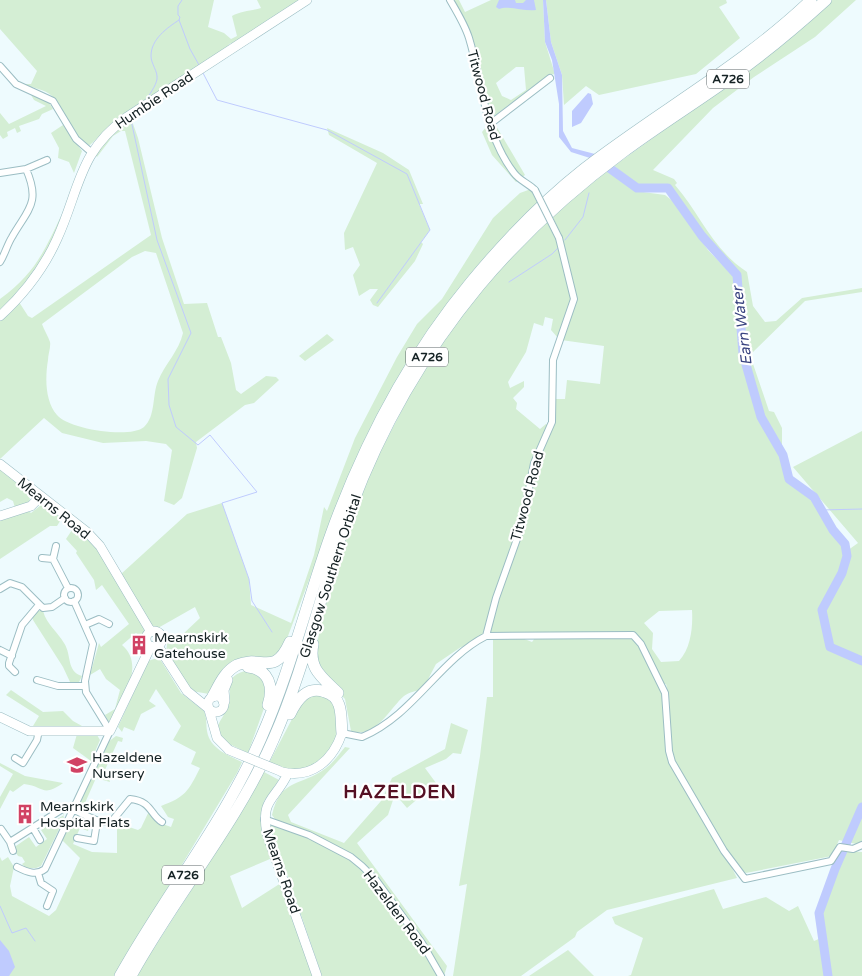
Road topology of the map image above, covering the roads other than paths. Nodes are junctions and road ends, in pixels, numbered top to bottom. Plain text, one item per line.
1 (307, 0) edge
2 (450, 0) edge
3 (811, 0) edge
4 (826, 0) edge
5 (0, 66) edge
6 (550, 78) dead end
7 (489, 122) junction
8 (619, 149) junction
9 (91, 152) junction
10 (47, 160) dead end
11 (26, 169) junction
12 (0, 173) edge
13 (587, 173) junction
14 (0, 262) edge
15 (0, 316) edge
16 (0, 464) edge
17 (41, 496) junction
18 (0, 516) edge
19 (56, 546) dead end
20 (42, 558) dead end
21 (53, 559) junction
22 (322, 561) junction
23 (326, 582) junction
24 (0, 588) edge
25 (68, 588) junction
26 (65, 598) junction
27 (74, 601) junction
28 (38, 606) junction
29 (100, 611) dead end
30 (99, 619) junction
31 (109, 624) dead end
32 (85, 625) junction
33 (486, 636) junction
34 (154, 646) junction
35 (0, 650) edge
36 (12, 656) junction
37 (15, 672) dead end
38 (53, 677) dead end
39 (37, 680) dead end
40 (52, 686) junction
41 (85, 686) junction
42 (190, 694) junction
43 (217, 701) junction
44 (209, 709) junction
45 (0, 717) edge
46 (214, 727) junction
47 (39, 730) junction
48 (110, 731) junction
49 (342, 733) junction
50 (15, 758) dead end
51 (244, 772) junction
52 (284, 772) junction
53 (256, 777) junction
54 (74, 810) junction
55 (264, 819) junction
56 (98, 822) junction
57 (162, 822) dead end
58 (33, 828) junction
59 (1, 829) edge
60 (77, 838) dead end
61 (40, 840) dead end
62 (10, 842) junction
63 (862, 845) edge
64 (12, 852) dead end
65 (18, 866) dead end
66 (38, 873) junction
67 (47, 906) dead end
68 (120, 976) edge
69 (131, 976) edge
70 (317, 976) edge
71 (441, 976) edge

1 - 9 street, Humbie Road
2 - 7 street, Titwood Road
3 - 8 highway, Glasgow Southern Orbital / A726
4 - 8 highway, Glasgow Southern Orbital / A726
5 - 9 street
6 - 7 street
7 - 33 street, Titwood Road, bridge
8 - 13 highway, Glasgow Southern Orbital / A726
9 - 15 street, Humbie Road
10 - 11 street
11 - 12 street
11 - 14 street
13 - 22 highway, Glasgow Southern Orbital / A726
13 - 23 highway, Glasgow Southern Orbital / A726
16 - 17 street, Mearns Road
17 - 18 street
17 - 34 street, Mearns Road
19 - 21 street
20 - 21 street
21 - 25 street
22 - 43 highway
22 - 51 highway, Glasgow Southern Orbital / A726
23 - 49 highway
23 - 53 highway, Glasgow Southern Orbital / A726
24 - 28 street
25 - 26 street
25 - 27 street
26 - 27 street
26 - 28 street
27 - 32 street
28 - 36 street
29 - 30 street
30 - 31 street
30 - 32 street
32 - 41 street
33 - 49 street
33 - 63 street
34 - 42 street
34 - 48 street
35 - 36 street
36 - 37 street
38 - 40 street
39 - 40 street
40 - 41 street
41 - 48 street
42 - 43 street
42 - 44 street
43 - 44 street
43 - 44 street
43 - 46 street
43 - 51 highway
44 - 46 street
45 - 47 street
46 - 52 street, bridge
47 - 48 street
47 - 50 street
48 - 54 street
49 - 52 street
49 - 53 highway
51 - 68 highway, Glasgow Southern Orbital / A726
52 - 55 street, Mearns Road
53 - 69 highway, Glasgow Southern Orbital / A726
54 - 56 street
54 - 58 street
54 - 66 street
55 - 70 street, Mearns Road
55 - 71 street, Hazelden Road
56 - 57 street
56 - 60 street
58 - 61 street
58 - 62 street
59 - 62 street
62 - 64 street
65 - 66 street
66 - 67 street

